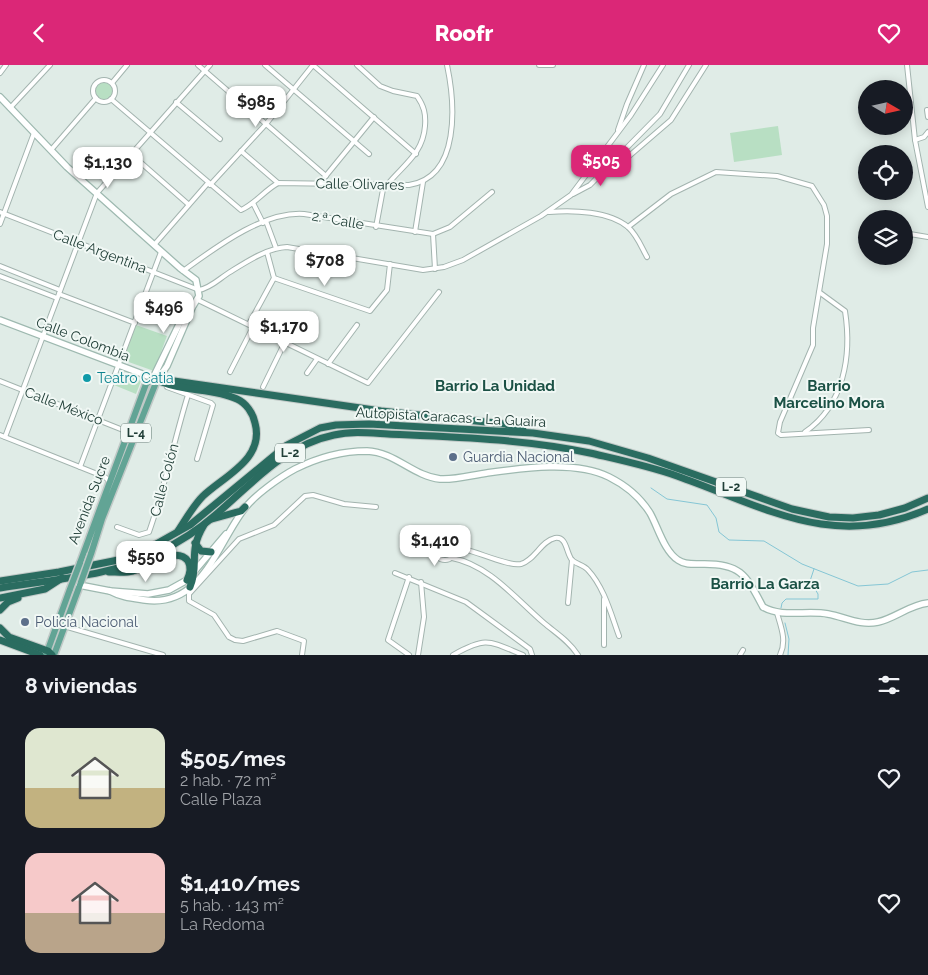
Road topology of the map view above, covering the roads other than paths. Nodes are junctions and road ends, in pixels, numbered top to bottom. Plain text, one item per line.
1 (6, 65) edge
2 (50, 65) edge
3 (127, 65) edge
4 (198, 65) edge
5 (210, 65) edge
6 (264, 65) edge
7 (314, 65) edge
8 (357, 65) edge
9 (448, 65) edge
10 (539, 65) edge
11 (553, 65) edge
12 (644, 65) edge
13 (663, 65) edge
14 (689, 65) edge
15 (706, 65) edge
16 (907, 65) edge
17 (205, 71) junction
18 (0, 73) edge
19 (112, 83) junction
20 (293, 89) junction
21 (0, 97) edge
22 (96, 98) junction
23 (111, 99) junction
24 (176, 102) junction
25 (10, 107) junction
26 (927, 110) edge
27 (374, 117) junction
28 (928, 117) edge
29 (266, 124) junction
30 (151, 132) junction
31 (928, 132) edge
32 (34, 133) junction
33 (617, 133) junction
34 (220, 139) dead end
35 (915, 140) junction
36 (355, 142) junction
37 (51, 150) junction
38 (241, 151) junction
39 (131, 154) junction
40 (369, 154) dead end
41 (416, 154) junction
42 (617, 158) junction
43 (326, 176) junction
44 (423, 182) junction
45 (278, 183) junction
46 (320, 183) junction
47 (209, 184) junction
48 (386, 184) junction
49 (492, 192) dead end
50 (97, 193) junction
51 (571, 195) junction
52 (253, 203) junction
53 (188, 204) junction
54 (928, 207) edge
55 (2, 213) edge
56 (547, 213) junction
57 (265, 222) junction
58 (0, 224) edge
59 (376, 227) junction
60 (628, 227) junction
61 (415, 232) junction
62 (433, 234) junction
63 (913, 234) edge
64 (928, 237) edge
65 (78, 243) junction
66 (154, 245) junction
67 (276, 248) junction
68 (161, 252) junction
69 (267, 252) junction
70 (646, 257) dead end
71 (390, 264) junction
72 (0, 266) edge
73 (434, 269) junction
74 (183, 271) junction
75 (154, 272) junction
76 (0, 276) edge
77 (274, 278) junction
78 (199, 289) junction
79 (439, 292) dead end
80 (819, 292) junction
81 (59, 294) junction
82 (198, 300) junction
83 (0, 321) edge
84 (135, 323) junction
85 (251, 325) junction
86 (357, 325) dead end
87 (43, 337) junction
88 (284, 343) junction
89 (317, 359) junction
90 (328, 365) junction
91 (119, 366) junction
92 (230, 372) dead end
93 (307, 373) dead end
94 (155, 379) junction
95 (0, 381) edge
96 (263, 387) dead end
97 (23, 390) junction
98 (188, 395) junction
99 (98, 419) junction
100 (869, 430) dead end
101 (128, 432) junction
102 (533, 433) junction
103 (803, 434) junction
104 (0, 435) edge
105 (5, 437) junction
106 (197, 459) dead end
107 (80, 467) junction
108 (109, 481) junction
109 (116, 487) junction
110 (928, 498) edge
111 (245, 507) junction
112 (376, 507) dead end
113 (928, 509) edge
114 (208, 521) junction
115 (116, 527) dead end
116 (226, 533) junction
117 (175, 535) junction
118 (195, 543) junction
119 (455, 547) junction
120 (211, 552) junction
121 (452, 558) junction
122 (572, 560) junction
123 (103, 571) junction
124 (194, 573) junction
125 (395, 573) dead end
126 (61, 575) junction
127 (409, 577) junction
128 (0, 581) edge
129 (422, 582) junction
130 (80, 584) junction
131 (189, 584) junction
132 (0, 588) edge
133 (33, 593) junction
134 (604, 596) junction
135 (0, 597) edge
136 (568, 603) dead end
137 (928, 603) edge
138 (0, 610) edge
139 (777, 613) junction
140 (61, 625) junction
141 (0, 628) edge
142 (619, 636) dead end
143 (0, 640) edge
144 (604, 645) dead end
145 (742, 650) dead end
146 (50, 654) edge
147 (40, 655) edge
148 (163, 655) edge
149 (302, 655) edge
150 (409, 655) edge
151 (418, 655) edge
152 (454, 655) edge
153 (523, 655) edge
154 (532, 655) edge
155 (578, 655) edge
156 (740, 655) edge
157 (780, 655) edge

1 - 18 street
2 - 25 street
3 - 19 street
4 - 17 street
5 - 17 street
6 - 20 street
7 - 20 street
7 - 27 street
8 - 41 street
9 - 44 street, Calle Olivares
10 - 11 street
12 - 33 street
13 - 33 street
14 - 42 street
15 - 42 street
16 - 35 street
17 - 24 street
17 - 29 street
19 - 22 street
19 - 23 street
20 - 29 street
20 - 36 street
21 - 25 main road
22 - 23 street
22 - 37 street
23 - 30 street
24 - 30 street
24 - 34 street
25 - 32 main road
26 - 28 street
27 - 36 street
27 - 41 street
29 - 38 street
29 - 43 street
30 - 39 street
30 - 47 street
31 - 35 street
32 - 37 main road
32 - 55 street
33 - 51 street
35 - 54 street
36 - 40 street
36 - 43 street
37 - 50 main road
38 - 45 street
38 - 47 street
39 - 50 street
39 - 53 street
41 - 48 street
42 - 51 street
43 - 46 street
44 - 48 street, Calle Olivares
44 - 61 street
45 - 46 street, Calle Olivares
45 - 52 street
46 - 48 street, Calle Olivares
47 - 52 street
47 - 53 street
48 - 59 street
49 - 62 street
50 - 65 street
50 - 66 main road
51 - 56 street
52 - 57 street
53 - 66 street
55 - 58 street
55 - 65 street, Calle Argentina
56 - 60 street
56 - 73 street
57 - 59 street, 2.ª Calle
57 - 67 street
57 - 74 street, 2.ª Calle
59 - 61 street, 2.ª Calle
60 - 70 street
60 - 80 street
61 - 62 street, 2.ª Calle
62 - 73 street
63 - 64 street
65 - 75 street, Calle Argentina
65 - 81 street
66 - 68 main road
67 - 69 street
67 - 71 street
68 - 74 main road
68 - 75 street
69 - 77 street
69 - 78 street
71 - 73 street
71 - 77 street
72 - 81 street
74 - 78 main road
75 - 78 street, Calle Argentina
75 - 84 street
76 - 81 street
77 - 85 street
78 - 82 main road
79 - 90 street
80 - 103 street
80 - 103 street
81 - 84 street
81 - 87 street
82 - 85 street
82 - 94 main road, Avenida Sucre / L-4
83 - 87 main road, Calle Colombia
84 - 91 street
85 - 88 street
85 - 92 street
86 - 90 street
87 - 91 main road, Calle Colombia
87 - 97 street
88 - 89 street
88 - 96 street
89 - 90 street
89 - 93 street
91 - 94 main road, Calle Colombia
91 - 99 street
94 - 98 street
94 - 101 main road, Avenida Sucre / L-4
94 - 102 highway
94 - 109 main road, Avenida Sucre / L-4
94 - 117 highway
95 - 97 street, Calle México
97 - 99 street, Calle México
97 - 105 street
98 - 106 street
98 - 115 street, Calle Colón
99 - 101 street, Calle México
99 - 107 street
100 - 103 street
101 - 108 main road, Avenida Sucre / L-4
102 - 110 highway, Autopista Caracas - La Guaira / L-2
102 - 117 highway, Autopista Caracas - La Guaira / L-2
104 - 105 street
105 - 107 street
107 - 108 street
108 - 109 street
108 - 140 main road, Avenida Sucre / L-4, bridge
109 - 130 main road, Avenida Sucre / L-4, bridge
111 - 114 highway
111 - 116 main road
111 - 139 main road
112 - 149 street
113 - 114 highway, Autopista Caracas - La Guaira / L-2
114 - 118 highway
114 - 123 highway, Autopista Caracas - La Guaira / L-2
116 - 120 main road
116 - 131 main road
117 - 126 highway, Autopista Caracas - La Guaira / L-2
118 - 120 highway
118 - 124 highway
119 - 121 street
119 - 121 street
119 - 122 street
120 - 124 main road
121 - 155 street
122 - 134 street
122 - 136 street
123 - 126 highway, Autopista Caracas - La Guaira / L-2
123 - 131 highway
124 - 131 highway
125 - 127 street
126 - 128 highway, Autopista Caracas - La Guaira / L-2
126 - 132 highway, Autopista Caracas - La Guaira / L-2
126 - 133 highway, Autopista Caracas - La Guaira / L-2
127 - 129 street
127 - 150 street
129 - 151 street
129 - 154 street
130 - 131 main road
130 - 140 main road, Avenida Sucre / L-4
133 - 135 highway, Autopista Caracas - La Guaira / L-2
133 - 138 highway
134 - 142 street
134 - 144 street
137 - 139 main road
139 - 157 street
140 - 146 main road, Avenida Sucre / L-4
140 - 148 street
141 - 146 highway
143 - 147 highway
145 - 156 street
152 - 153 street

